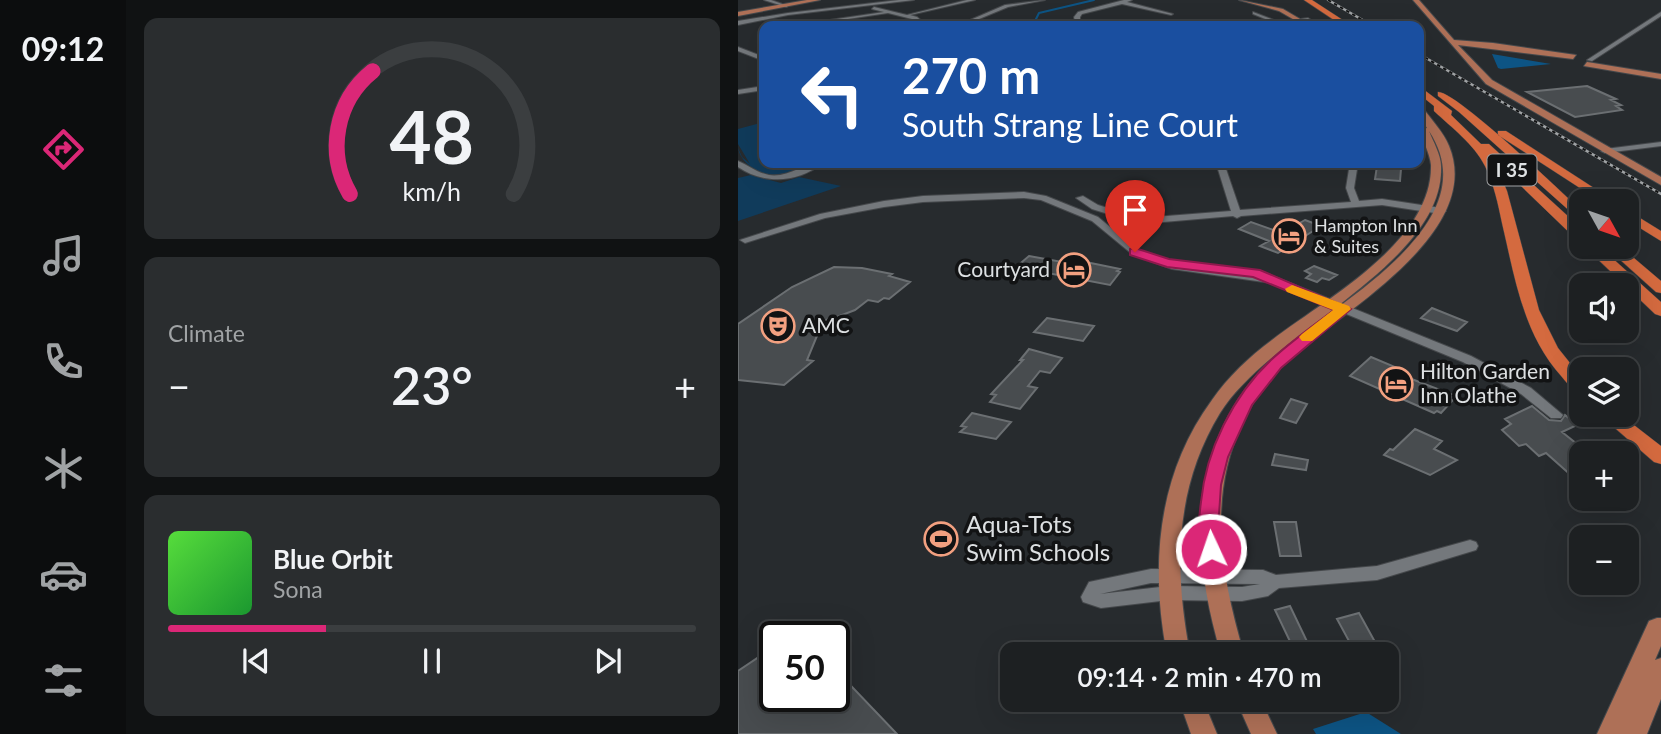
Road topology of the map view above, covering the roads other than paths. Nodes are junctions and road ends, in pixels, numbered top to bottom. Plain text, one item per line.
1 (767, 0) edge
2 (808, 0) edge
3 (817, 0) edge
4 (862, 0) edge
5 (912, 0) edge
6 (973, 0) edge
7 (1043, 0) edge
8 (1130, 0) edge
9 (1189, 0) edge
10 (1242, 0) edge
11 (1256, 0) edge
12 (1296, 0) edge
13 (1307, 0) edge
14 (1418, 0) edge
15 (1120, 2) junction
16 (1209, 4) dead end
17 (784, 5) junction
18 (870, 5) junction
19 (1012, 5) junction
20 (1024, 7) dead end
21 (890, 12) junction
22 (738, 13) edge
23 (1255, 13) dead end
24 (1660, 13) edge
25 (971, 14) dead end
26 (1171, 14) dead end
27 (905, 15) junction
28 (984, 15) junction
29 (998, 16) dead end
30 (918, 19) joint
31 (827, 21) edge
32 (907, 21) edge
33 (970, 21) edge
34 (1078, 21) edge
35 (1276, 21) edge
36 (1304, 21) edge
37 (1304, 21) edge
38 (1328, 21) edge
39 (1340, 21) edge
40 (740, 23) edge
41 (759, 27) edge
42 (1457, 43) junction
43 (738, 49) edge
44 (1600, 52) junction
45 (759, 57) edge
46 (1573, 58) junction
47 (1589, 62) junction
48 (1660, 76) edge
49 (1424, 81) edge
50 (759, 89) edge
51 (738, 92) edge
52 (1424, 93) edge
53 (1440, 106) junction
54 (1463, 110) junction
55 (1424, 115) edge
56 (1424, 128) edge
57 (1424, 143) edge
58 (1437, 144) junction
59 (1660, 146) edge
60 (1611, 151) junction
61 (738, 163) edge
62 (808, 168) edge
63 (1222, 168) edge
64 (1353, 168) edge
65 (1660, 176) edge
66 (1660, 182) edge
67 (1589, 189) edge
68 (1080, 198) dead end
69 (1356, 204) junction
70 (1569, 206) edge
71 (1434, 210) junction
72 (1237, 215) junction
73 (1639, 222) edge
74 (1569, 225) edge
75 (1660, 237) edge
76 (745, 240) dead end
77 (1604, 259) edge
78 (1626, 259) edge
79 (1660, 289) edge
80 (1336, 306) junction
81 (1660, 312) edge
82 (1569, 373) edge
83 (1556, 415) dead end
84 (1625, 427) edge
85 (1629, 430) junction
86 (1660, 448) edge
87 (1660, 457) edge
88 (1470, 546) dead end
89 (1168, 585) junction
90 (1216, 585) junction
91 (1660, 628) edge
92 (1176, 642) edge
93 (1229, 642) edge
94 (1660, 667) edge
95 (1196, 712) edge
96 (1254, 712) edge
97 (1204, 734) edge
98 (1264, 734) edge
99 (1610, 734) edge
100 (1634, 734) edge

1 - 17 street
2 - 17 main road
3 - 17 main road
4 - 18 street
5 - 18 street
6 - 27 street
7 - 19 street
8 - 15 street
9 - 16 street
10 - 36 main road
11 - 37 main road
12 - 38 highway
13 - 39 highway
14 - 42 main road
15 - 26 street
15 - 34 street
17 - 22 main road
18 - 21 street
18 - 40 street
19 - 20 street
19 - 28 street
21 - 27 street
21 - 31 street
23 - 35 street
24 - 44 street
25 - 28 street
27 - 30 street
28 - 29 street
28 - 33 street
30 - 32 street
40 - 41 street
42 - 46 main road
42 - 60 main road
43 - 45 street
44 - 46 street
44 - 47 street
46 - 47 main road
46 - 47 main road
47 - 48 main road
49 - 54 highway, I 35
50 - 51 street
52 - 53 highway, I 35
53 - 74 highway, I 35
53 - 82 highway
54 - 67 highway
54 - 70 highway, I 35
55 - 58 main road
56 - 58 main road
57 - 58 street
58 - 71 main road
59 - 60 street
60 - 65 main road
60 - 66 main road
61 - 62 street
63 - 72 street
64 - 69 street
68 - 72 street
69 - 71 street
69 - 72 street
71 - 80 main road
73 - 75 highway
76 - 80 street
77 - 81 highway
78 - 79 highway
80 - 83 street
80 - 89 main road
80 - 90 main road
84 - 85 highway
85 - 86 highway
85 - 87 highway
88 - 90 street
89 - 90 street
89 - 92 main road
90 - 93 main road
91 - 99 main road
94 - 100 main road
95 - 97 main road
96 - 98 main road

